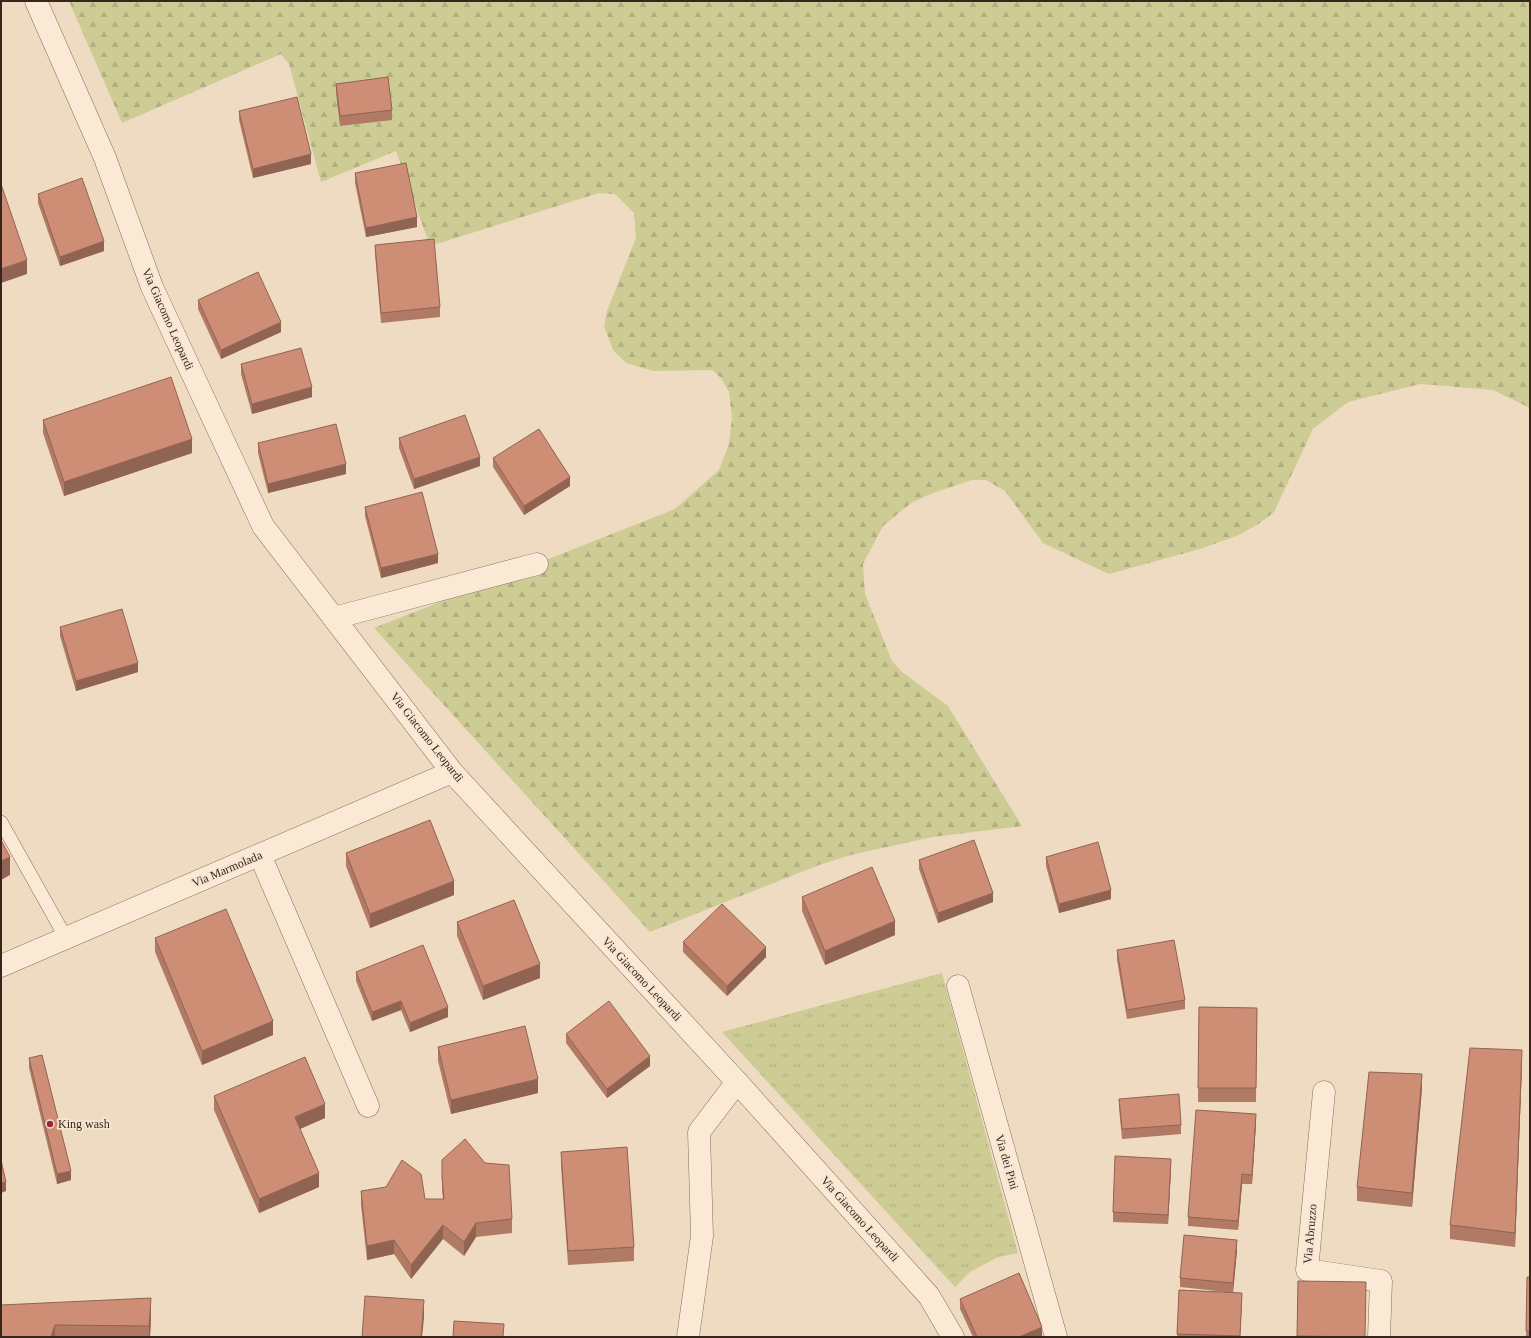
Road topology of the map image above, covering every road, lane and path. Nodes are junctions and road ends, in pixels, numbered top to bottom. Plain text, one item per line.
1 (36, 1) edge
2 (537, 564) dead end
3 (334, 618) junction
4 (452, 772) junction
5 (1, 822) edge
6 (260, 855) junction
7 (66, 938) junction
8 (1, 966) edge
9 (958, 986) dead end
10 (737, 1082) junction
11 (1324, 1092) dead end
12 (368, 1106) dead end
13 (688, 1337) edge
14 (953, 1337) edge
15 (1056, 1337) edge
16 (1379, 1337) edge

1 - 3 street, Via Giacomo Leopardi
2 - 3 street
3 - 4 street, Via Giacomo Leopardi
4 - 6 street, Via Marmolada
4 - 10 street, Via Giacomo Leopardi
5 - 7 lane
6 - 7 street, Via Marmolada
6 - 12 street
7 - 8 street, Via Marmolada
9 - 15 street, Via dei Pini
10 - 13 street
10 - 14 street, Via Giacomo Leopardi
11 - 16 street, Via Abruzzo

